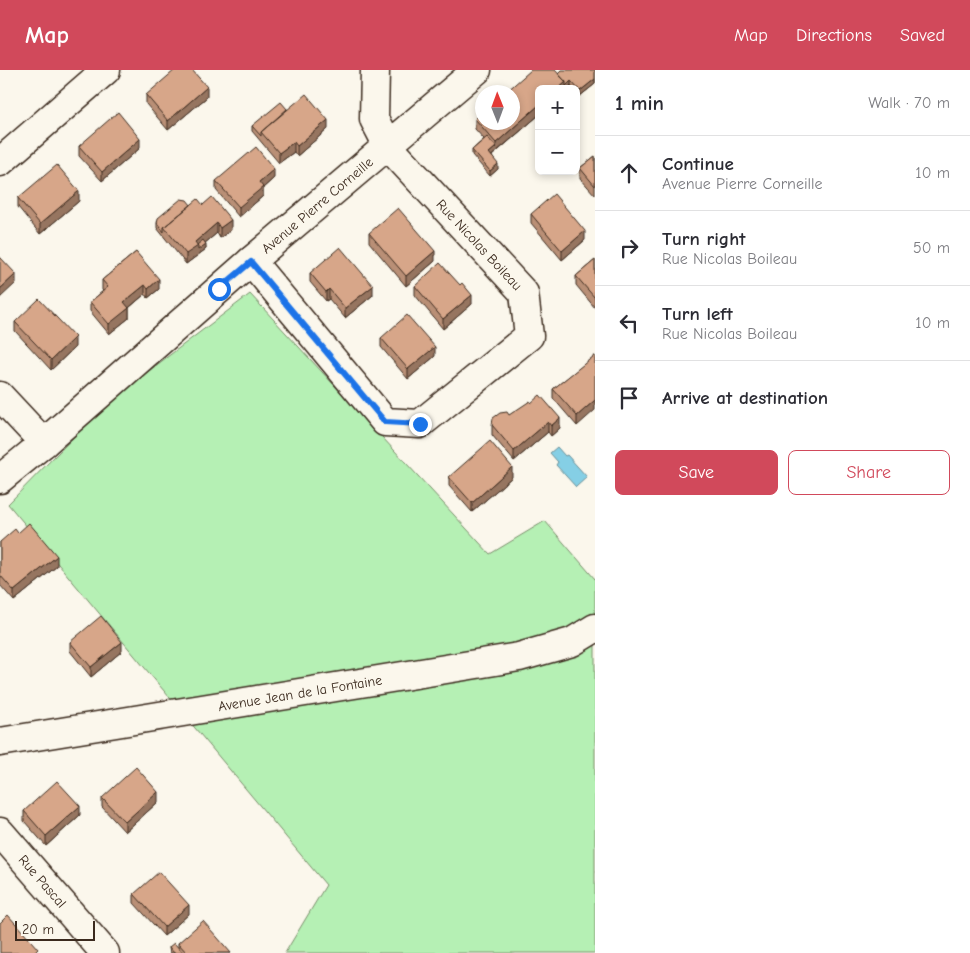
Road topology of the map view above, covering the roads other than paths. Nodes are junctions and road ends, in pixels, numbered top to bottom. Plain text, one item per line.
1 (106, 70) edge
2 (375, 70) edge
3 (477, 70) edge
4 (388, 146) junction
5 (0, 162) edge
6 (251, 262) junction
7 (0, 396) edge
8 (44, 443) junction
9 (0, 479) edge
10 (595, 628) edge
11 (0, 742) edge
12 (0, 832) edge
13 (105, 953) edge

1 - 5 street
2 - 4 street
3 - 4 street, Avenue Pierre Corneille
4 - 6 street, Avenue Pierre Corneille
4 - 6 street, Rue Nicolas Boileau
6 - 8 street, Avenue Pierre Corneille
7 - 8 street
8 - 9 street, Avenue Pierre Corneille
10 - 11 street, Avenue Jean de la Fontaine
12 - 13 street, Rue Pascal

